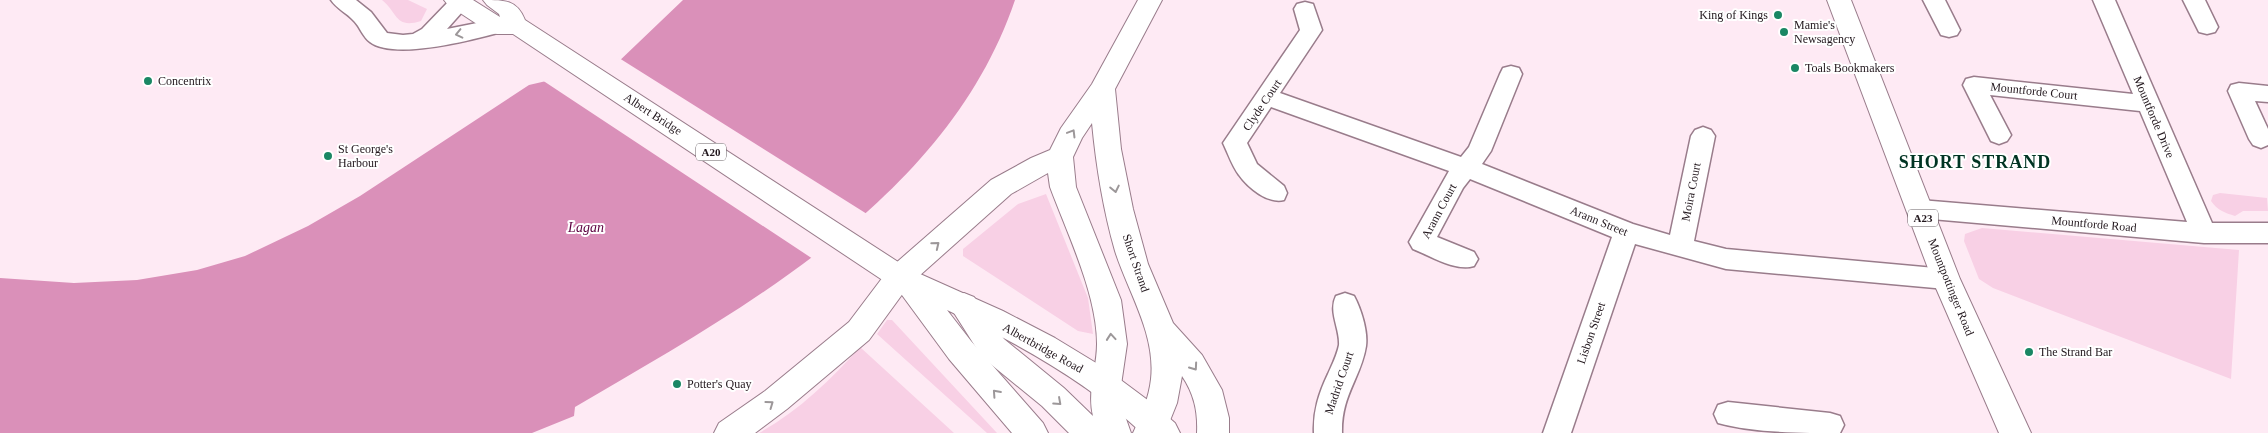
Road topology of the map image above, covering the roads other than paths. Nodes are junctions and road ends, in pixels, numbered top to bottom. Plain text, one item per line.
1 (342, 0) edge
2 (1150, 0) edge
3 (1839, 0) edge
4 (1934, 0) edge
5 (2104, 0) edge
6 (2194, 0) edge
7 (458, 1) edge
8 (1305, 9) dead end
9 (506, 12) edge
10 (2207, 27) dead end
11 (1949, 30) dead end
12 (420, 40) junction
13 (1511, 74) dead end
14 (1102, 88) junction
15 (2268, 94) edge
16 (1268, 97) junction
17 (2148, 104) junction
18 (1999, 135) dead end
19 (1703, 136) dead end
20 (2261, 139) dead end
21 (1060, 157) junction
22 (1467, 168) junction
23 (1275, 194) dead end
24 (1920, 209) junction
25 (1626, 232) junction
26 (2204, 233) junction
27 (2268, 233) edge
28 (845, 240) joint
29 (1680, 248) junction
30 (1465, 259) dead end
31 (1946, 279) junction
32 (904, 280) junction
33 (1345, 304) dead end
34 (964, 305) junction
35 (1161, 331) junction
36 (1106, 385) junction
37 (1728, 414) dead end
38 (1830, 425) dead end
39 (1780, 427) edge
40 (1155, 430) edge
41 (1093, 432) edge
42 (730, 433) edge
43 (1032, 433) edge
44 (1214, 433) edge
45 (1328, 433) edge
46 (1557, 433) edge
47 (2015, 433) edge

1 - 12 street
2 - 14 main road
3 - 24 main road, Mountpottinger Road / A23
4 - 11 street
5 - 17 street, Mountforde Drive
6 - 10 street
7 - 9 main road, A20
7 - 12 street
8 - 16 street, Clyde Court
9 -> 12 street
9 - 28 main road, Albert Bridge / A20
13 - 22 street
21 -> 14 main road
14 -> 35 main road, Short Strand
15 - 20 street
16 - 22 street, Arann Street
16 - 23 street, Clyde Court
17 - 18 street, Mountforde Court
17 - 26 street, Mountforde Drive
19 - 29 street, Moira Court
32 -> 21 main road
36 -> 21 main road
22 - 25 street, Arann Street
22 - 30 street, Arann Court
24 - 26 street, Mountforde Road
24 - 31 main road, Mountpottinger Road / A23
25 - 29 street, Arann Street
25 - 46 street, Lisbon Street
26 - 27 street, Mountforde Road
28 - 32 main road, Albertbridge Road / A20
29 - 31 street, Arann Street
31 - 47 main road, Mountpottinger Road / A23
32 - 34 main road, Albertbridge Road / A20
42 -> 32 main road
43 -> 32 main road, Albertbridge Road / A20
33 - 45 street, Madrid Court
34 - 36 main road, Albertbridge Road / A20
34 -> 41 main road
35 - 40 main road, Short Strand
35 -> 44 main road
36 - 40 main road, Albertbridge Road / A20
36 - 41 main road
37 - 39 street
38 - 39 street

